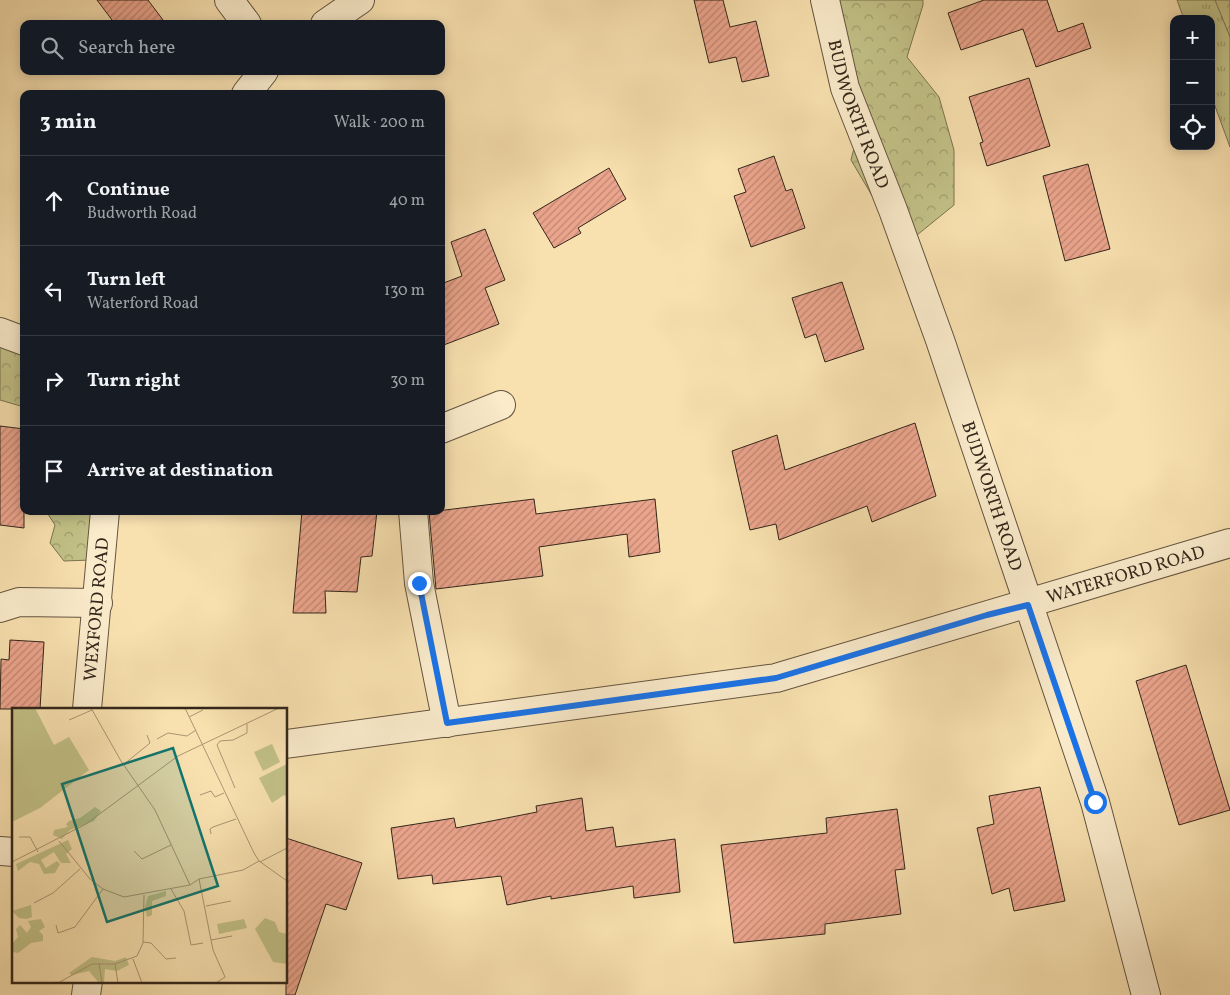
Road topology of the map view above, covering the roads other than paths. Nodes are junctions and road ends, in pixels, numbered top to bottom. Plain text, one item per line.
1 (229, 0) edge
2 (360, 0) edge
3 (825, 0) edge
4 (244, 20) edge
5 (331, 20) edge
6 (261, 75) edge
7 (249, 90) edge
8 (0, 332) edge
9 (20, 340) edge
10 (501, 405) dead end
11 (445, 427) edge
12 (105, 515) edge
13 (413, 515) edge
14 (1229, 545) edge
15 (98, 603) junction
16 (1028, 605) junction
17 (0, 608) edge
18 (88, 708) edge
19 (447, 723) junction
20 (288, 744) edge
21 (88, 982) edge
22 (86, 995) edge
23 (1146, 995) edge

1 - 4 street
2 - 5 street
3 - 16 street, BUDWORTH ROAD
6 - 7 street
8 - 9 street
10 - 11 street
12 - 15 street, WEXFORD ROAD
13 - 19 street
14 - 16 street, WATERFORD ROAD
15 - 17 street
15 - 18 street, WEXFORD ROAD
16 - 19 street, WATERFORD ROAD
16 - 23 street, BUDWORTH ROAD
19 - 20 street, WATERFORD ROAD
21 - 22 street

